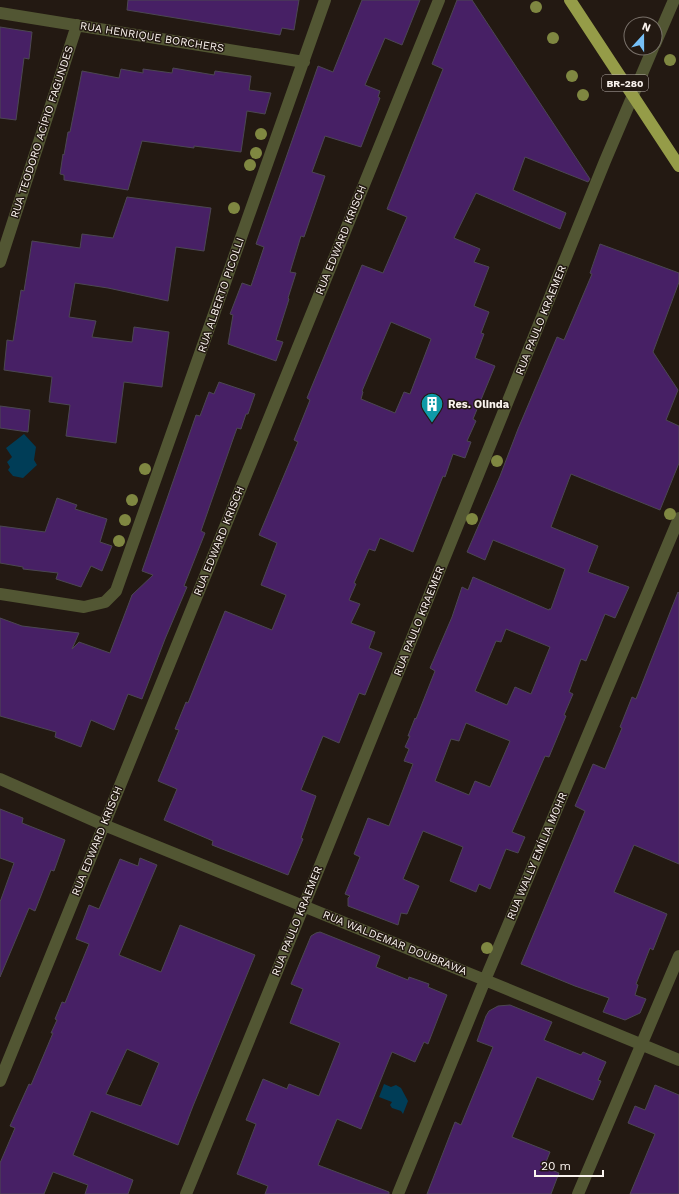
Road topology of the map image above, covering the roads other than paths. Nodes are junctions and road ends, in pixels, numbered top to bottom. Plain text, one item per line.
1 (325, 0) edge
2 (439, 0) edge
3 (570, 0) edge
4 (674, 0) edge
5 (0, 13) edge
6 (77, 25) junction
7 (663, 25) edge
8 (650, 56) edge
9 (304, 62) junction
10 (633, 96) junction
11 (679, 166) edge
12 (0, 262) edge
13 (679, 518) edge
14 (0, 594) edge
15 (0, 779) edge
16 (104, 825) junction
17 (304, 906) junction
18 (679, 956) edge
19 (486, 980) junction
20 (641, 1044) junction
21 (679, 1060) edge
22 (0, 1081) edge
23 (186, 1194) edge
24 (398, 1194) edge
25 (578, 1194) edge

1 - 9 street, RUA ALBERTO PICOLLI
2 - 16 street, RUA EDWARD KRISCH
3 - 10 highway, BR-280
4 - 7 street
5 - 6 street, RUA HENRIQUE BORCHERS
6 - 9 street, RUA HENRIQUE BORCHERS
6 - 12 street, RUA TEODORO ACÍPIO FAGUNDES
8 - 10 street, RUA PAULO KRAEMER
9 - 14 street, RUA ALBERTO PICOLLI
10 - 11 highway, BR-280
10 - 17 street, RUA PAULO KRAEMER
13 - 19 street, RUA WALLY EMÍLIA MOHR
15 - 16 street, RUA WALDEMAR DOUBRAWA
16 - 17 street, RUA WALDEMAR DOUBRAWA
16 - 22 street, RUA EDWARD KRISCH
17 - 19 street, RUA WALDEMAR DOUBRAWA
17 - 23 street, RUA PAULO KRAEMER
18 - 20 street
19 - 20 street, RUA WALDEMAR DOUBRAWA
19 - 24 street, RUA WALLY EMÍLIA MOHR
20 - 21 street, RUA WALDEMAR DOUBRAWA
20 - 25 street

